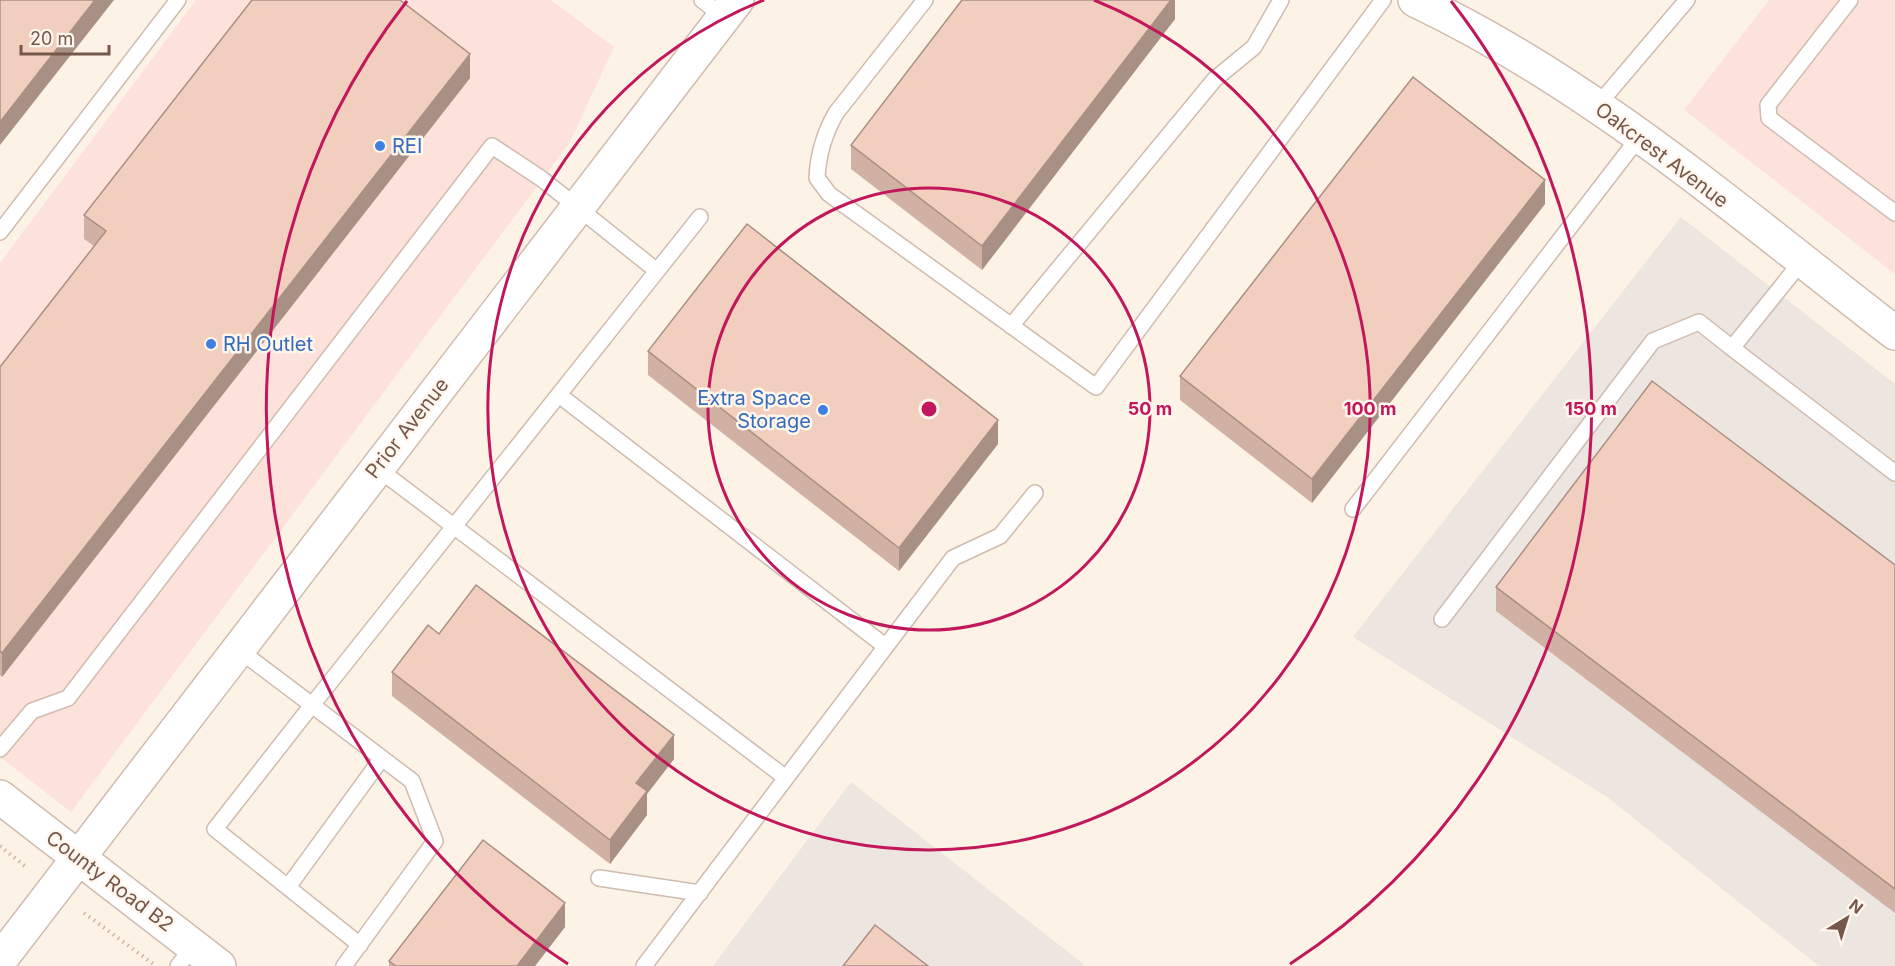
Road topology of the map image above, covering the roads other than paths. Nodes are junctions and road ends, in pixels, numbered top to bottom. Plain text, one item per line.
1 (178, 0) edge
2 (925, 0) edge
3 (1281, 0) edge
4 (1383, 0) edge
5 (1415, 0) edge
6 (1687, 0) edge
7 (1850, 0) edge
8 (721, 6) edge
9 (1597, 106) junction
10 (1640, 136) junction
11 (577, 208) junction
12 (1895, 213) edge
13 (700, 217) dead end
14 (0, 231) edge
15 (1802, 261) junction
16 (657, 271) junction
17 (1011, 326) junction
18 (1893, 328) edge
19 (1732, 348) junction
20 (559, 395) junction
21 (376, 468) junction
22 (1895, 473) edge
23 (1035, 493) dead end
24 (1353, 509) dead end
25 (454, 526) junction
26 (1442, 619) dead end
27 (885, 646) junction
28 (239, 650) junction
29 (312, 705) junction
30 (0, 749) edge
31 (382, 758) junction
32 (786, 778) junction
33 (0, 796) edge
34 (78, 857) junction
35 (599, 878) dead end
36 (288, 887) junction
37 (700, 893) junction
38 (360, 945) junction
39 (0, 958) edge
40 (197, 959) edge
41 (344, 966) edge
42 (644, 966) edge

1 - 14 lane
2 - 17 lane
3 - 17 lane
4 - 17 lane
5 - 9 street, Oakcrest Avenue
6 - 9 lane
7 - 12 lane
8 - 11 street, Prior Avenue
9 - 10 street, Oakcrest Avenue
10 - 15 street, Oakcrest Avenue
10 - 24 lane
11 - 16 lane
11 - 21 street, Prior Avenue
11 - 30 lane
13 - 16 lane
15 - 18 street, Oakcrest Avenue
15 - 19 lane
16 - 20 lane
19 - 22 lane
19 - 26 lane
20 - 25 lane
20 - 27 lane
21 - 25 lane
21 - 28 street, Prior Avenue
23 - 27 lane
25 - 29 lane
25 - 32 lane
27 - 32 lane
28 - 29 lane
28 - 34 street, Prior Avenue
29 - 31 lane
29 - 36 lane
31 - 36 lane
31 - 38 lane
32 - 37 lane
33 - 34 street, County Road B2
34 - 39 street, Prior Avenue
34 - 40 street, County Road B2
35 - 37 lane
36 - 38 lane
37 - 42 lane
38 - 41 lane

